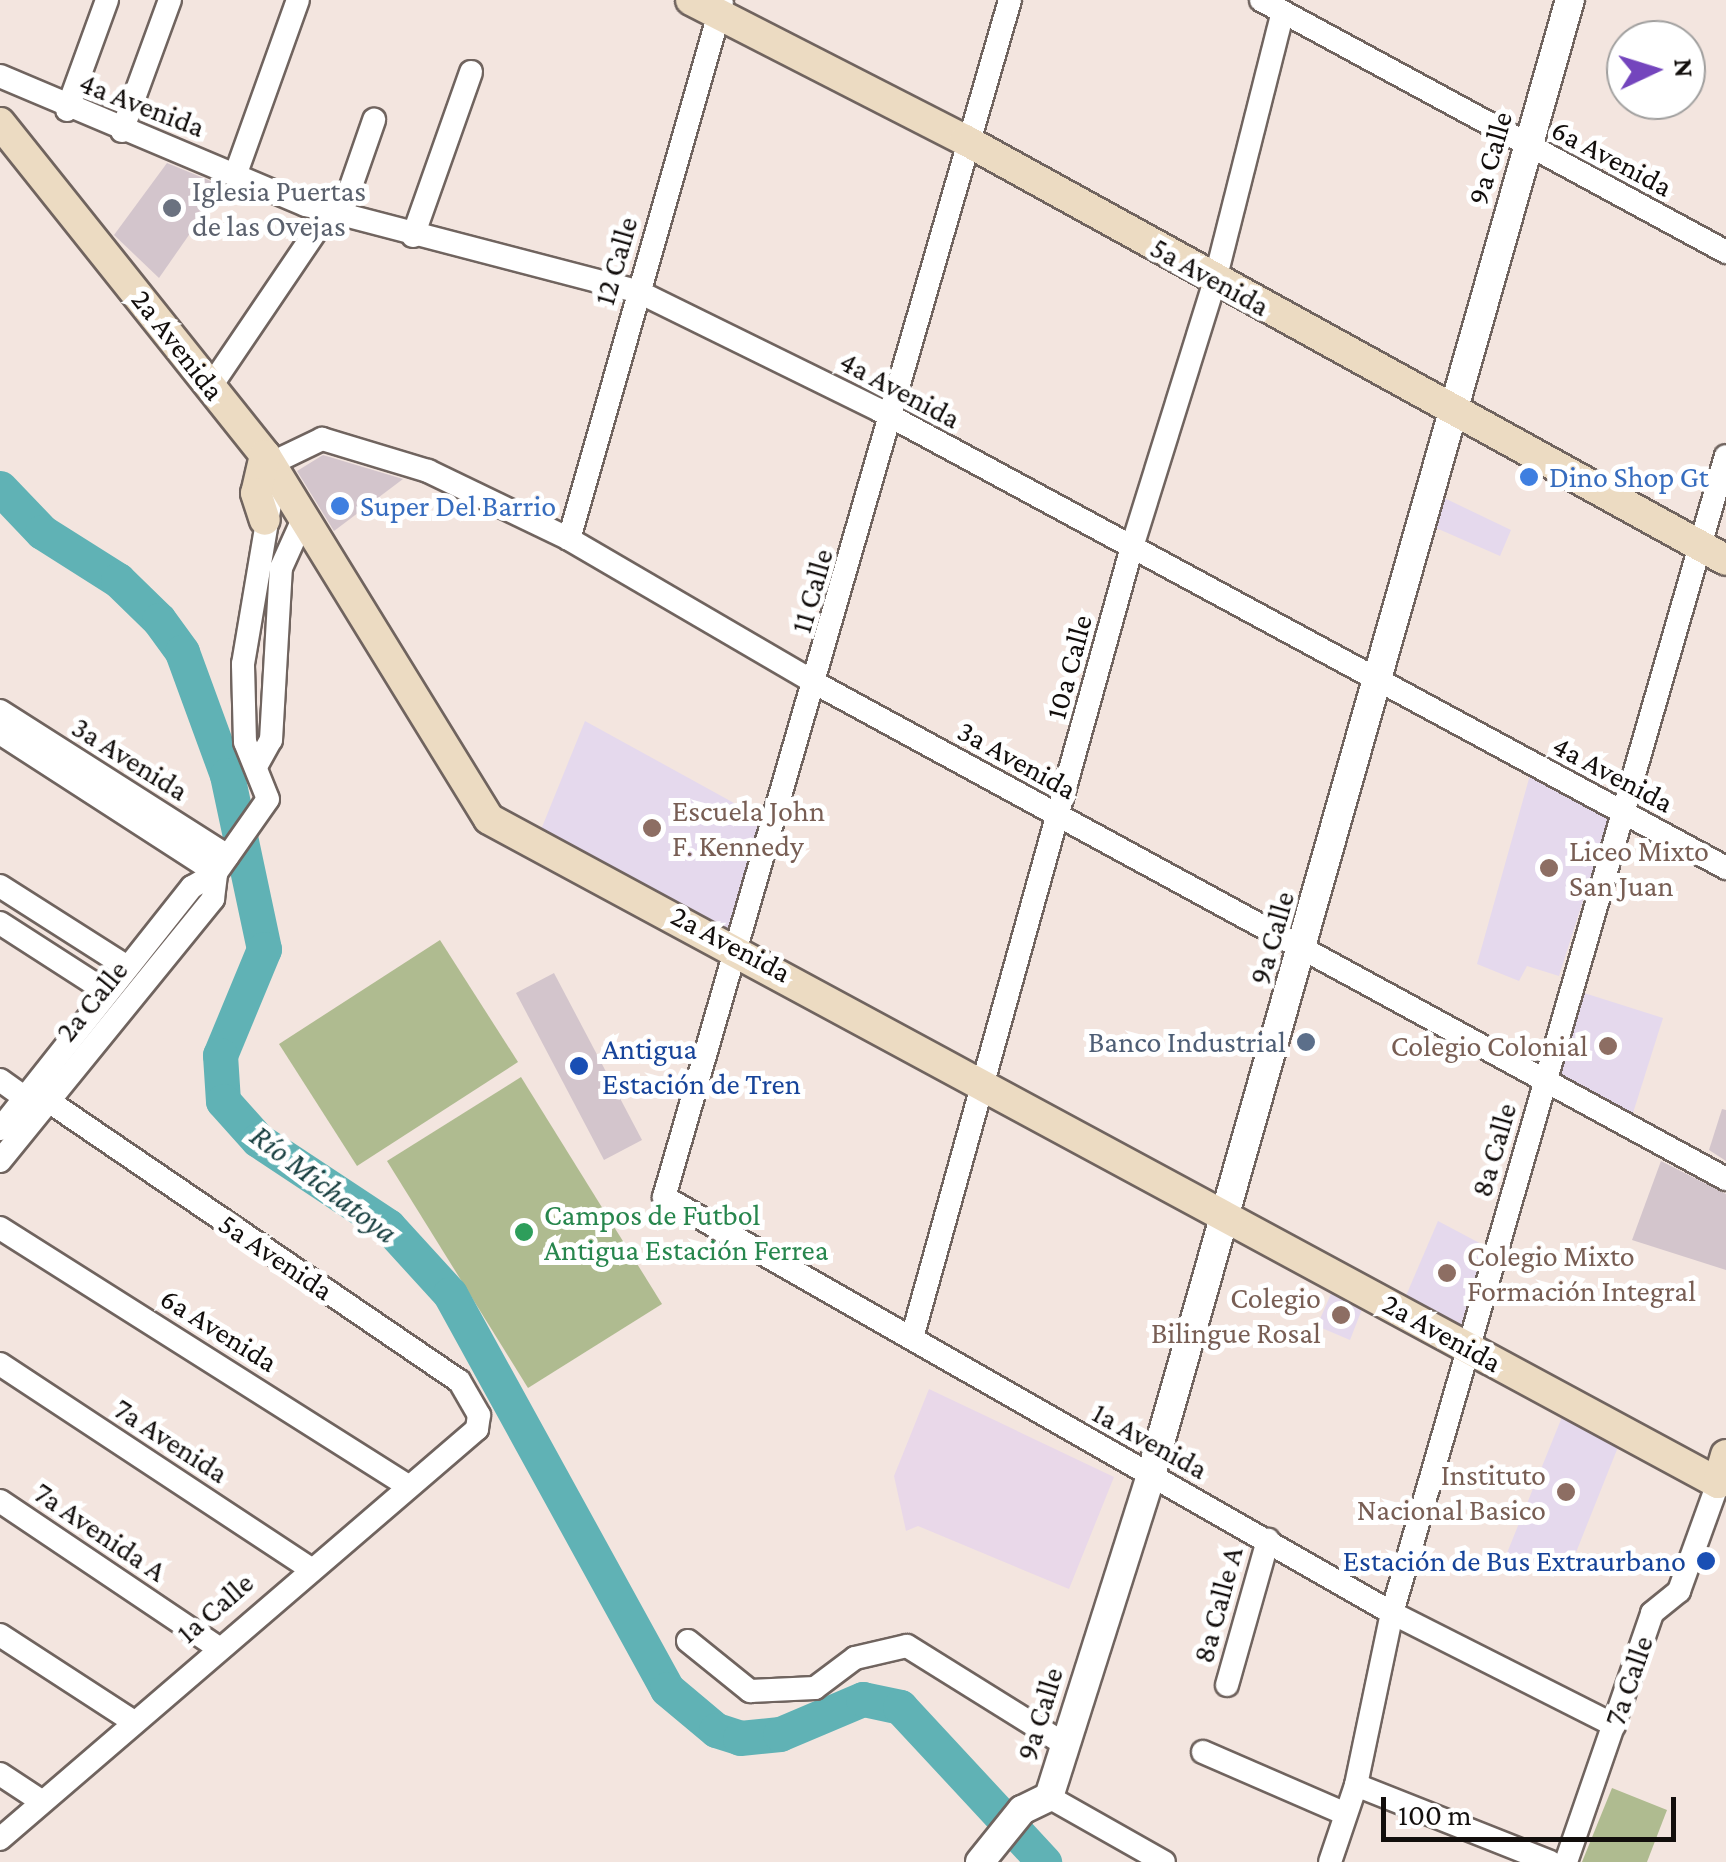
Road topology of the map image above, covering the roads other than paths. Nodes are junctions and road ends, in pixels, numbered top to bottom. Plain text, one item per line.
1 (106, 0) edge
2 (170, 0) edge
3 (298, 0) edge
4 (1010, 0) edge
5 (1260, 0) edge
6 (1570, 0) edge
7 (711, 4) edge
8 (1283, 12) junction
9 (471, 72) dead end
10 (0, 76) edge
11 (68, 110) junction
12 (374, 120) dead end
13 (0, 123) edge
14 (122, 131) junction
15 (965, 140) junction
16 (1527, 148) junction
17 (236, 173) junction
18 (335, 214) junction
19 (413, 236) junction
20 (1726, 252) edge
21 (1215, 280) junction
22 (639, 292) junction
23 (210, 386) junction
24 (1450, 412) junction
25 (892, 420) junction
26 (1726, 456) edge
27 (272, 466) junction
28 (304, 518) junction
29 (266, 520) joint
30 (569, 540) junction
31 (1132, 547) junction
32 (1713, 554) edge
33 (252, 598) junction
34 (278, 602) junction
35 (817, 684) junction
36 (1377, 686) junction
37 (0, 712) edge
38 (0, 733) edge
39 (258, 763) junction
40 (1622, 813) junction
41 (1059, 817) junction
42 (227, 859) junction
43 (1726, 868) edge
44 (0, 886) edge
45 (0, 922) edge
46 (738, 946) junction
47 (1302, 950) junction
48 (127, 968) junction
49 (107, 992) junction
50 (0, 1080) edge
51 (1545, 1080) junction
52 (984, 1081) junction
53 (21, 1113) edge
54 (0, 1161) edge
55 (1726, 1180) edge
56 (664, 1198) joint
57 (1229, 1214) junction
58 (0, 1228) edge
59 (912, 1338) junction
60 (1468, 1348) junction
61 (0, 1364) edge
62 (477, 1430) joint
63 (1722, 1469) edge
64 (1150, 1478) junction
65 (405, 1484) junction
66 (0, 1501) edge
67 (1268, 1540) junction
68 (308, 1567) junction
69 (1392, 1613) junction
70 (0, 1635) edge
71 (688, 1641) dead end
72 (216, 1646) junction
73 (1227, 1686) dead end
74 (130, 1720) junction
75 (1614, 1725) junction
76 (1063, 1744) junction
77 (1203, 1752) dead end
78 (0, 1774) edge
79 (1356, 1784) junction
80 (1049, 1797) junction
81 (38, 1800) junction
82 (1341, 1812) junction
83 (0, 1839) edge
84 (983, 1856) edge
85 (1164, 1862) edge
86 (1330, 1862) edge
87 (1550, 1862) edge
88 (1566, 1862) edge

1 - 11 street
2 - 14 street
3 - 17 street
4 - 15 street, 11 Calle
5 - 8 street, 6a Avenida
6 - 16 street, 9a Calle
7 - 15 main road, 5a Avenida
7 - 22 street, 12 Calle
8 - 16 street, 6a Avenida
8 - 21 street, 10a Calle
9 - 19 street
10 - 11 street, 4a Avenida
11 - 14 street, 4a Avenida
12 - 18 street
13 - 23 main road, 2a Avenida
14 - 17 street, 4a Avenida
15 - 21 main road, 5a Avenida
15 - 25 street, 11 Calle
16 - 20 street, 6a Avenida
16 - 24 street, 9a Calle
17 - 18 street, 4a Avenida
18 - 19 street, 4a Avenida
18 - 23 street
19 - 22 street, 4a Avenida
21 - 24 main road, 5a Avenida
21 - 31 street, 10a Calle
22 - 25 street, 4a Avenida
22 - 30 street, 12 Calle
23 - 27 main road, 2a Avenida
24 - 32 main road, 5a Avenida
24 - 36 street, 9a Calle
25 - 31 street, 4a Avenida
25 - 35 street, 11 Calle
26 - 32 street, 8a Calle
27 - 28 main road, 2a Avenida
27 - 29 main road
27 - 30 street, 3a Avenida
28 - 34 street
28 - 46 main road, 2a Avenida
29 - 33 street, 2a Calle
30 - 35 street, 3a Avenida
31 - 36 street, 4a Avenida
31 - 41 street, 10a Calle
32 - 40 street, 8a Calle
33 - 34 street
33 - 39 street, 2a Calle
34 - 39 street
35 - 41 street, 3a Avenida
35 - 46 street, 11 Calle
36 - 40 street, 4a Avenida
36 - 47 street, 9a Calle
37 - 42 street, 3a Avenida
38 - 42 street, 3a Avenida
39 - 42 street, 2a Calle
40 - 43 street, 4a Avenida
40 - 51 street, 8a Calle
41 - 47 street, 3a Avenida
41 - 52 street, 10a Calle
42 - 48 street, 2a Calle
42 - 53 street, 2a Calle
44 - 48 street
45 - 49 street
46 - 52 main road, 2a Avenida
46 - 56 street, 11 Calle
47 - 51 street, 3a Avenida
47 - 57 street, 9a Calle
48 - 49 street, 2a Calle
49 - 53 street, 2a Calle
50 - 53 street, 5a Avenida
51 - 55 street, 3a Avenida
51 - 60 street, 8a Calle
52 - 57 main road, 2a Avenida
52 - 59 street, 10a Calle
53 - 54 street, 2a Calle
53 - 62 street, 5a Avenida
56 - 59 street, 1a Avenida
57 - 60 main road, 2a Avenida
57 - 64 street, 9a Calle
58 - 65 street, 6a Avenida
59 - 64 street, 1a Avenida
60 - 63 main road, 2a Avenida
60 - 69 street, 8a Calle
61 - 68 street, 7a Avenida
62 - 65 street, 1a Calle
63 - 75 street, 7a Calle
64 - 67 street, 1a Avenida
64 - 76 street, 9a Calle
65 - 68 street, 1a Calle
66 - 72 street, 7a Avenida A
67 - 69 street, 1a Avenida
67 - 73 street, 8a Calle A
68 - 72 street, 1a Calle
69 - 75 street, 1a Avenida
69 - 79 street, 8a Calle
70 - 74 street
71 - 76 street
72 - 74 street, 1a Calle
74 - 81 street, 1a Calle
75 - 88 street, 7a Calle
76 - 80 street, 9a Calle
77 - 82 street
78 - 81 street
79 - 82 street, 8a Calle
79 - 87 street
80 - 84 street, 9a Calle
80 - 85 street
81 - 83 street, 1a Calle
82 - 86 street, 8a Calle

